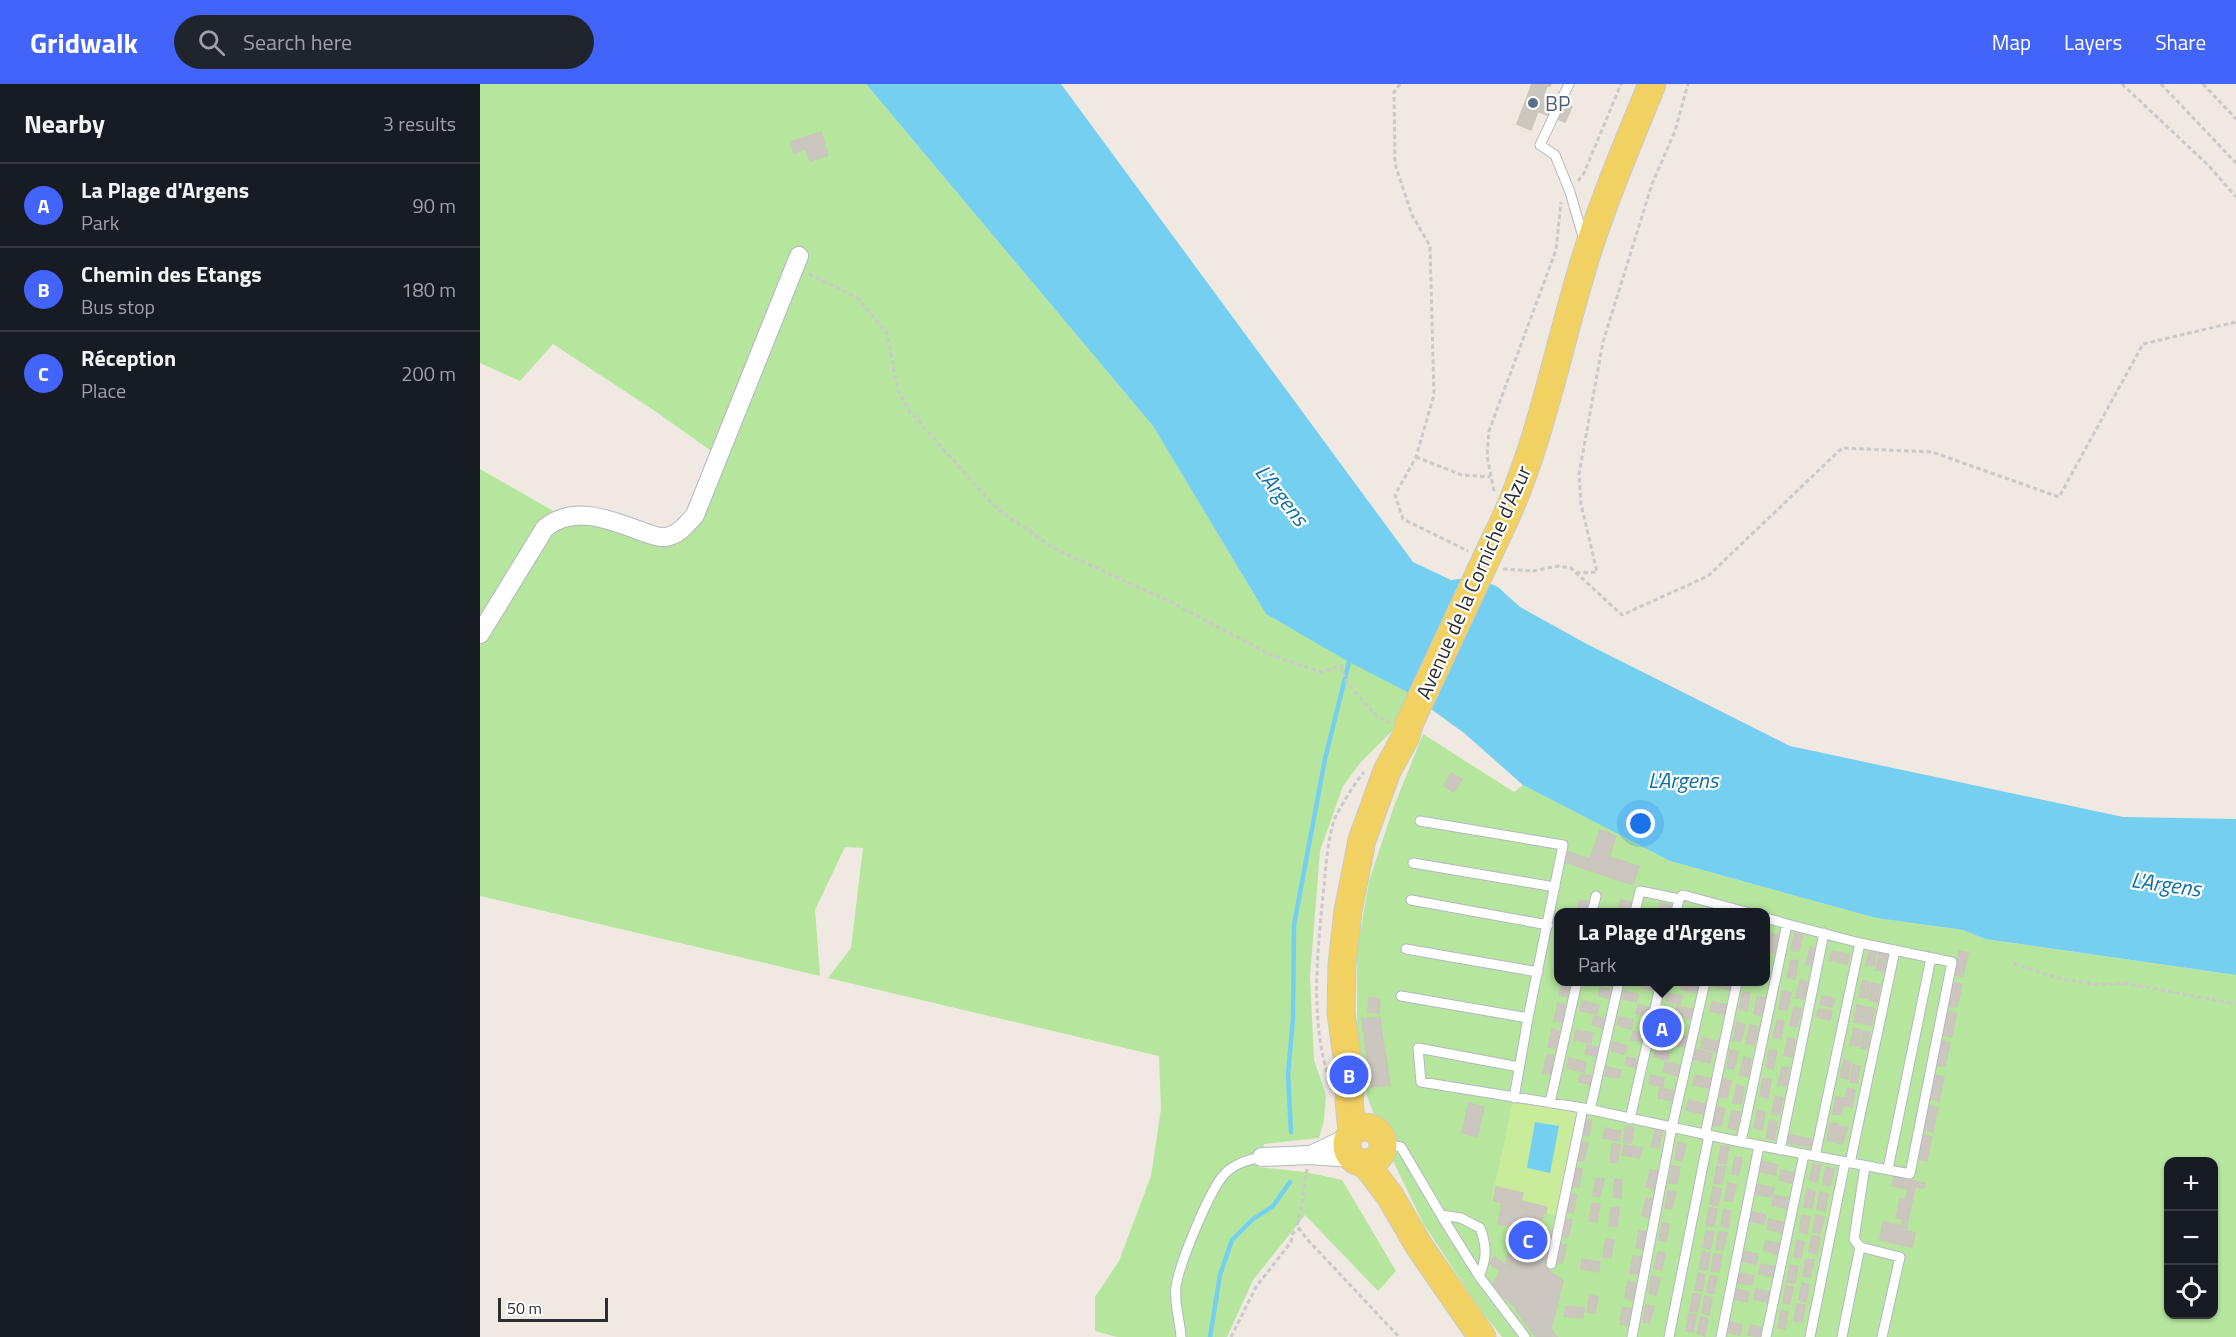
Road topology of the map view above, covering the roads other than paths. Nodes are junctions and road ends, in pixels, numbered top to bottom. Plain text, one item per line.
1 (1569, 84) edge
2 (1652, 84) edge
3 (1587, 251) junction
4 (799, 256) dead end
5 (480, 634) edge
6 (1420, 821) dead end
7 (1413, 863) dead end
8 (1555, 887) junction
9 (1596, 896) dead end
10 (1679, 899) junction
11 (1411, 900) dead end
12 (1593, 908) edge
13 (1636, 908) edge
14 (1677, 908) edge
15 (1718, 908) edge
16 (1770, 919) edge
17 (1787, 924) junction
18 (1548, 925) junction
19 (1824, 933) junction
20 (1860, 943) junction
21 (1406, 949) dead end
22 (1895, 950) junction
23 (1931, 958) junction
24 (1538, 972) junction
25 (1576, 986) edge
26 (1618, 986) edge
27 (1660, 986) edge
28 (1703, 986) edge
29 (1736, 986) edge
30 (1401, 996) dead end
31 (1528, 1018) junction
32 (1519, 1067) junction
33 (1514, 1098) junction
34 (1550, 1103) junction
35 (1586, 1109) junction
36 (1630, 1119) junction
37 (1672, 1127) junction
38 (1707, 1135) junction
39 (1741, 1142) junction
40 (1365, 1145) junction
41 (1759, 1146) junction
42 (1780, 1150) junction
43 (1804, 1154) junction
44 (1815, 1156) junction
45 (1262, 1157) joint
46 (1847, 1162) junction
47 (1865, 1166) junction
48 (1888, 1169) junction
49 (1441, 1215) junction
50 (1860, 1247) junction
51 (1551, 1264) dead end
52 (1479, 1276) junction
53 (1181, 1337) edge
54 (1482, 1337) edge
55 (1525, 1337) edge
56 (1632, 1337) edge
57 (1669, 1337) edge
58 (1721, 1337) edge
59 (1766, 1337) edge
60 (1810, 1337) edge
61 (1842, 1337) edge
62 (1882, 1337) edge

1 - 3 lane
2 - 3 main road, Avenue de la Corniche d'Azur
3 - 40 main road, Avenue de la Corniche d'Azur, bridge
4 - 5 street
6 - 8 lane
7 - 8 lane
8 - 18 lane
9 - 12 lane
10 - 13 lane
10 - 14 lane
10 - 15 lane
11 - 18 lane
16 - 17 lane
17 - 19 lane
17 - 39 lane
18 - 24 lane
19 - 20 lane
19 - 42 lane
20 - 22 lane
20 - 44 lane
21 - 24 lane
22 - 23 lane
22 - 46 lane
23 - 48 lane
23 - 48 lane
24 - 31 lane
25 - 34 lane
26 - 35 lane
27 - 36 lane
28 - 37 lane
29 - 38 lane
30 - 31 lane
31 - 32 lane
32 - 33 lane
32 - 33 lane
33 - 34 lane
34 - 35 lane
35 - 36 lane
35 - 51 lane
36 - 37 lane
37 - 38 lane
37 - 56 lane
38 - 39 lane
38 - 57 lane
39 - 41 lane
40 - 45 street
40 - 49 lane
40 - 54 main road, Avenue de la Corniche d'Azur
41 - 42 lane
41 - 58 lane
42 - 43 lane
43 - 44 lane
43 - 59 lane
44 - 46 lane
45 - 53 lane
46 - 47 lane
46 - 60 lane
47 - 48 lane
47 - 50 lane
49 - 52 lane
49 - 52 lane
50 - 61 lane
50 - 62 lane
52 - 55 lane

